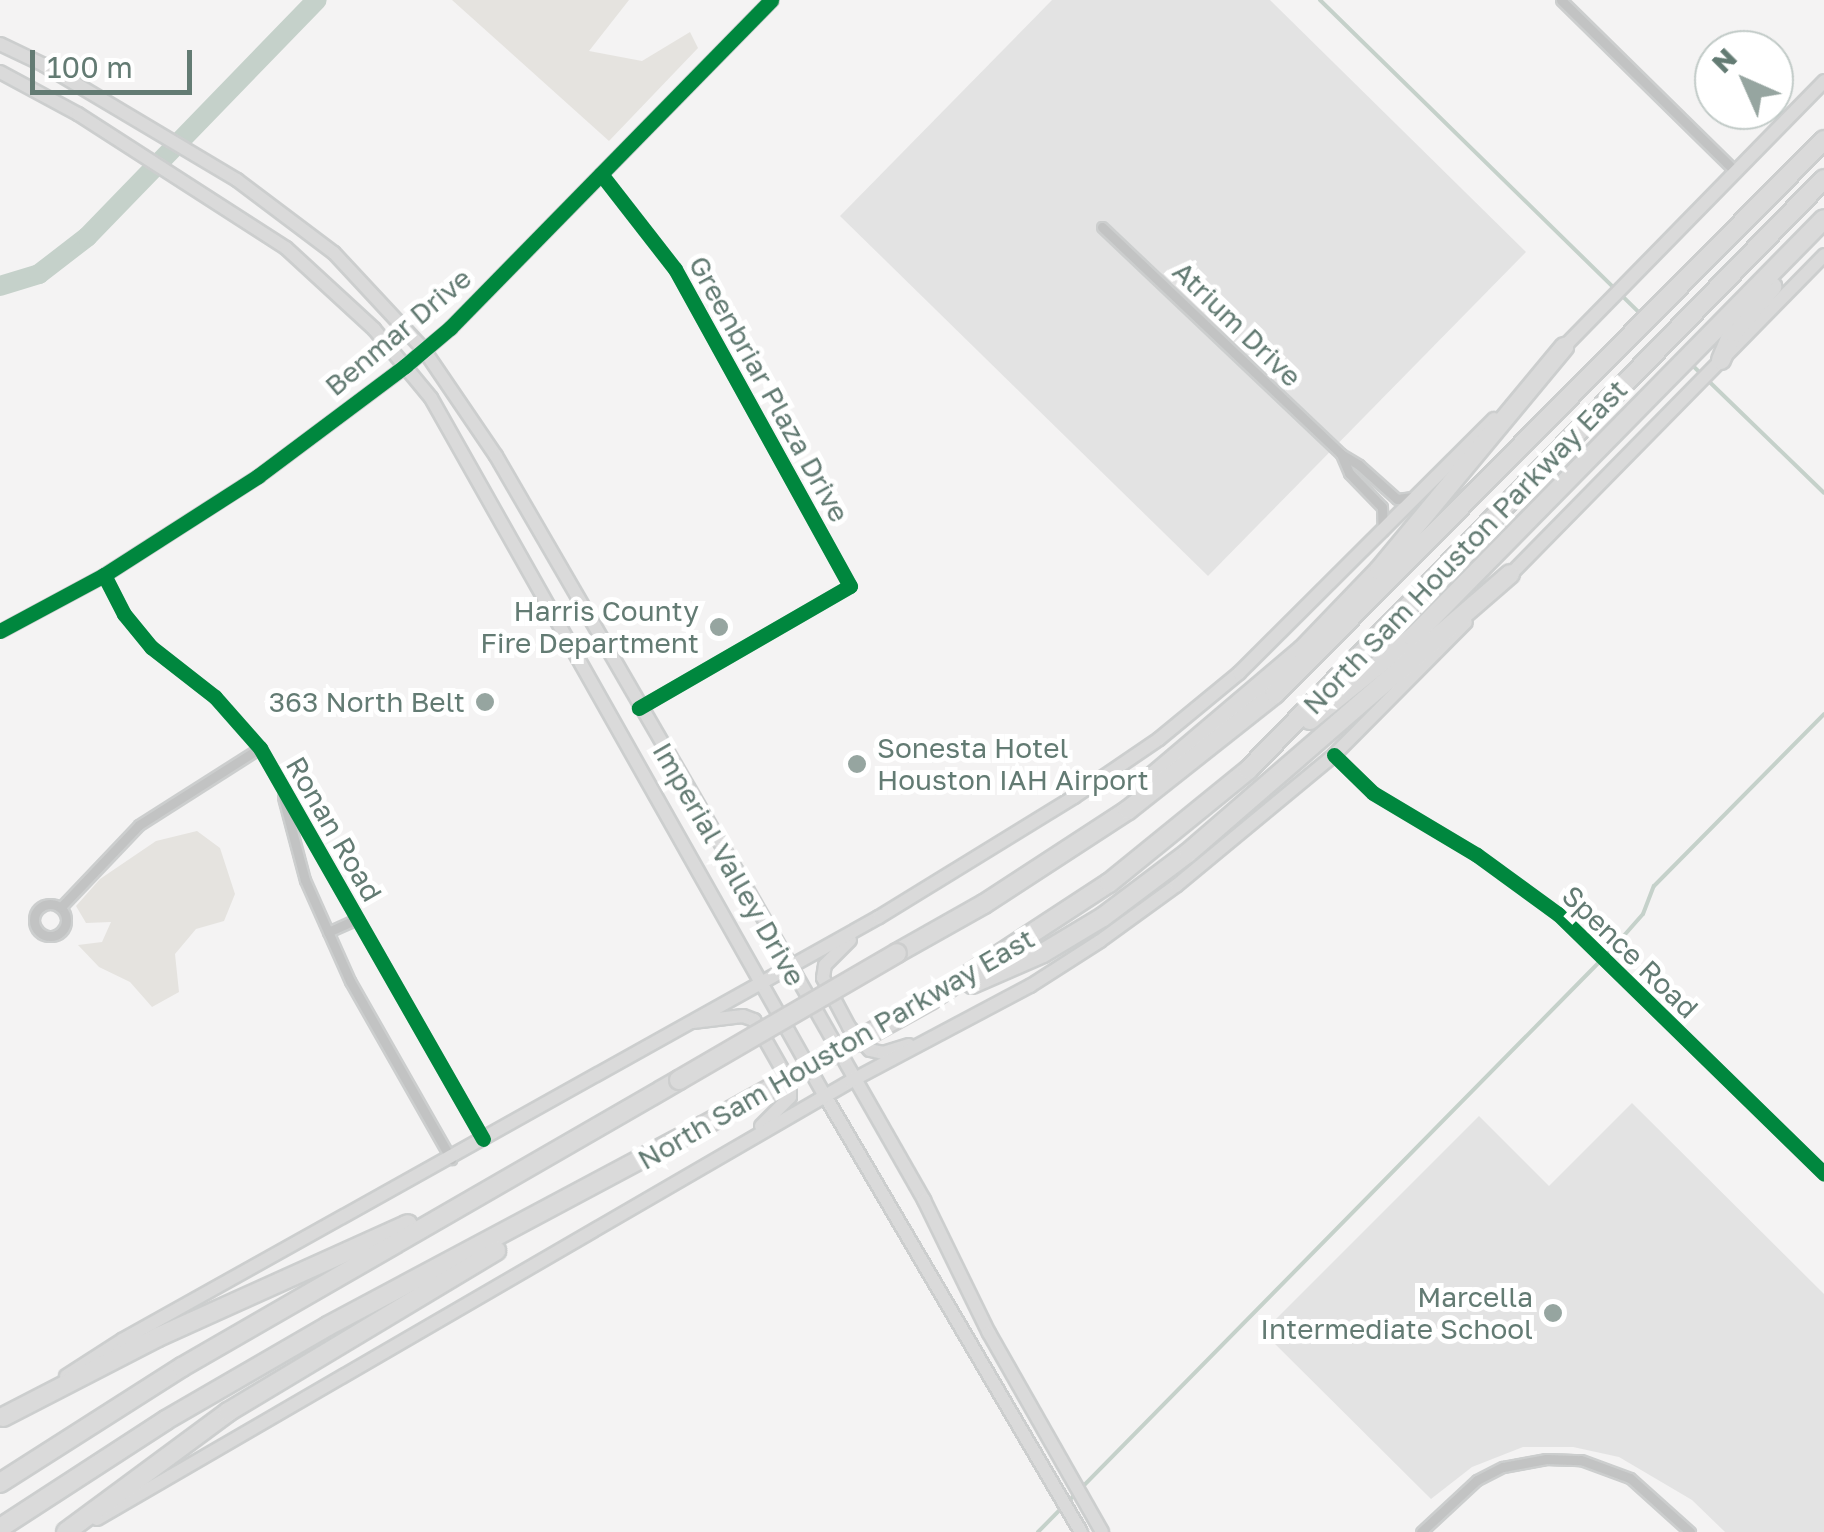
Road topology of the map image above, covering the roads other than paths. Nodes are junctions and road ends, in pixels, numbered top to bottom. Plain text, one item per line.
1 (771, 0) edge
2 (1562, 0) edge
3 (0, 44) edge
4 (0, 72) edge
5 (1824, 81) edge
6 (1824, 140) edge
7 (1736, 172) junction
8 (601, 174) junction
9 (1824, 180) edge
10 (292, 220) junction
11 (1824, 220) edge
12 (1102, 226) dead end
13 (1824, 228) edge
14 (277, 242) junction
15 (1824, 255) edge
16 (1564, 347) junction
17 (424, 350) junction
18 (1721, 360) junction
19 (405, 366) junction
20 (1341, 454) junction
21 (1420, 496) junction
22 (1383, 533) junction
23 (1510, 574) junction
24 (104, 575) junction
25 (0, 631) edge
26 (639, 708) junction
27 (260, 748) junction
28 (666, 754) junction
29 (1334, 755) junction
30 (643, 767) junction
31 (1248, 770) junction
32 (281, 790) junction
33 (1056, 859) junction
34 (61, 908) dead end
35 (879, 917) junction
36 (357, 919) junction
37 (328, 932) junction
38 (789, 967) junction
39 (760, 983) junction
40 (930, 1000) junction
41 (686, 1023) junction
42 (925, 1042) junction
43 (852, 1080) junction
44 (825, 1096) junction
45 (483, 1140) junction
46 (732, 1150) junction
47 (451, 1159) junction
48 (1824, 1174) edge
49 (611, 1176) junction
50 (494, 1184) junction
51 (962, 1276) junction
52 (938, 1288) junction
53 (2, 1418) edge
54 (0, 1483) edge
55 (1080, 1528) edge
56 (2, 1530) edge
57 (66, 1532) edge
58 (75, 1532) edge
59 (1102, 1532) edge
60 (1421, 1532) edge
61 (1690, 1532) edge

1 - 8 street, Benmar Drive
2 - 7 street
3 - 10 main road, Imperial Valley Drive
4 - 14 main road, Imperial Valley Drive
5 - 7 main road
6 - 33 highway, North Sam Houston Parkway East
7 - 16 main road
8 - 17 street, Benmar Drive
8 - 26 street, Greenbriar Plaza Drive
9 - 31 highway, North Sam Houston Parkway East
10 - 14 main road
10 - 17 main road, Imperial Valley Drive
11 - 31 highway
12 - 20 street, Atrium Drive
13 - 18 highway
14 - 19 main road, Imperial Valley Drive
15 - 18 main road, North Sam Houston Parkway East
16 - 21 main road
16 - 33 highway
17 - 19 street, Benmar Drive
17 - 26 main road, Imperial Valley Drive
18 - 23 main road, North Sam Houston Parkway East
19 - 24 street, Benmar Drive
19 - 30 main road, Imperial Valley Drive
20 - 21 street, Atrium Drive
20 - 22 street, Atrium Drive
21 - 22 main road
22 - 35 main road
23 - 29 main road, North Sam Houston Parkway East
23 - 40 highway
24 - 25 street, Benmar Drive
24 - 27 street, Ronan Road
26 - 28 main road, Imperial Valley Drive
27 - 32 street, Ronan Road
27 - 34 street
28 - 30 main road
28 - 38 main road, Imperial Valley Drive
29 - 42 main road, North Sam Houston Parkway East
29 - 48 street, Spence Road
30 - 39 main road, Imperial Valley Drive
31 - 40 highway, North Sam Houston Parkway East
32 - 36 street, Ronan Road
32 - 37 street, Ronan Road
33 - 50 highway, North Sam Houston Parkway East, bridge
35 - 38 main road
35 - 42 main road
36 - 37 street
36 - 45 street, Ronan Road
37 - 47 street, Ronan Road
38 - 39 main road
38 - 43 main road, Imperial Valley Drive
39 - 41 main road
39 - 44 main road, Imperial Valley Drive
40 - 49 highway, North Sam Houston Parkway East, bridge
41 - 45 main road
41 - 46 main road
42 - 43 main road, North Sam Houston Parkway East
43 - 44 main road, North Sam Houston Parkway East
43 - 51 main road, Imperial Valley Drive
44 - 46 main road, North Sam Houston Parkway East
44 - 52 main road, Imperial Valley Drive
45 - 47 main road
46 - 58 main road, North Sam Houston Parkway East
47 - 53 main road
49 - 56 highway, North Sam Houston Parkway East
49 - 57 highway
50 - 53 highway
50 - 54 highway, North Sam Houston Parkway East
51 - 52 main road
51 - 59 main road, Imperial Valley Drive
52 - 55 main road, Imperial Valley Drive
60 - 61 street

